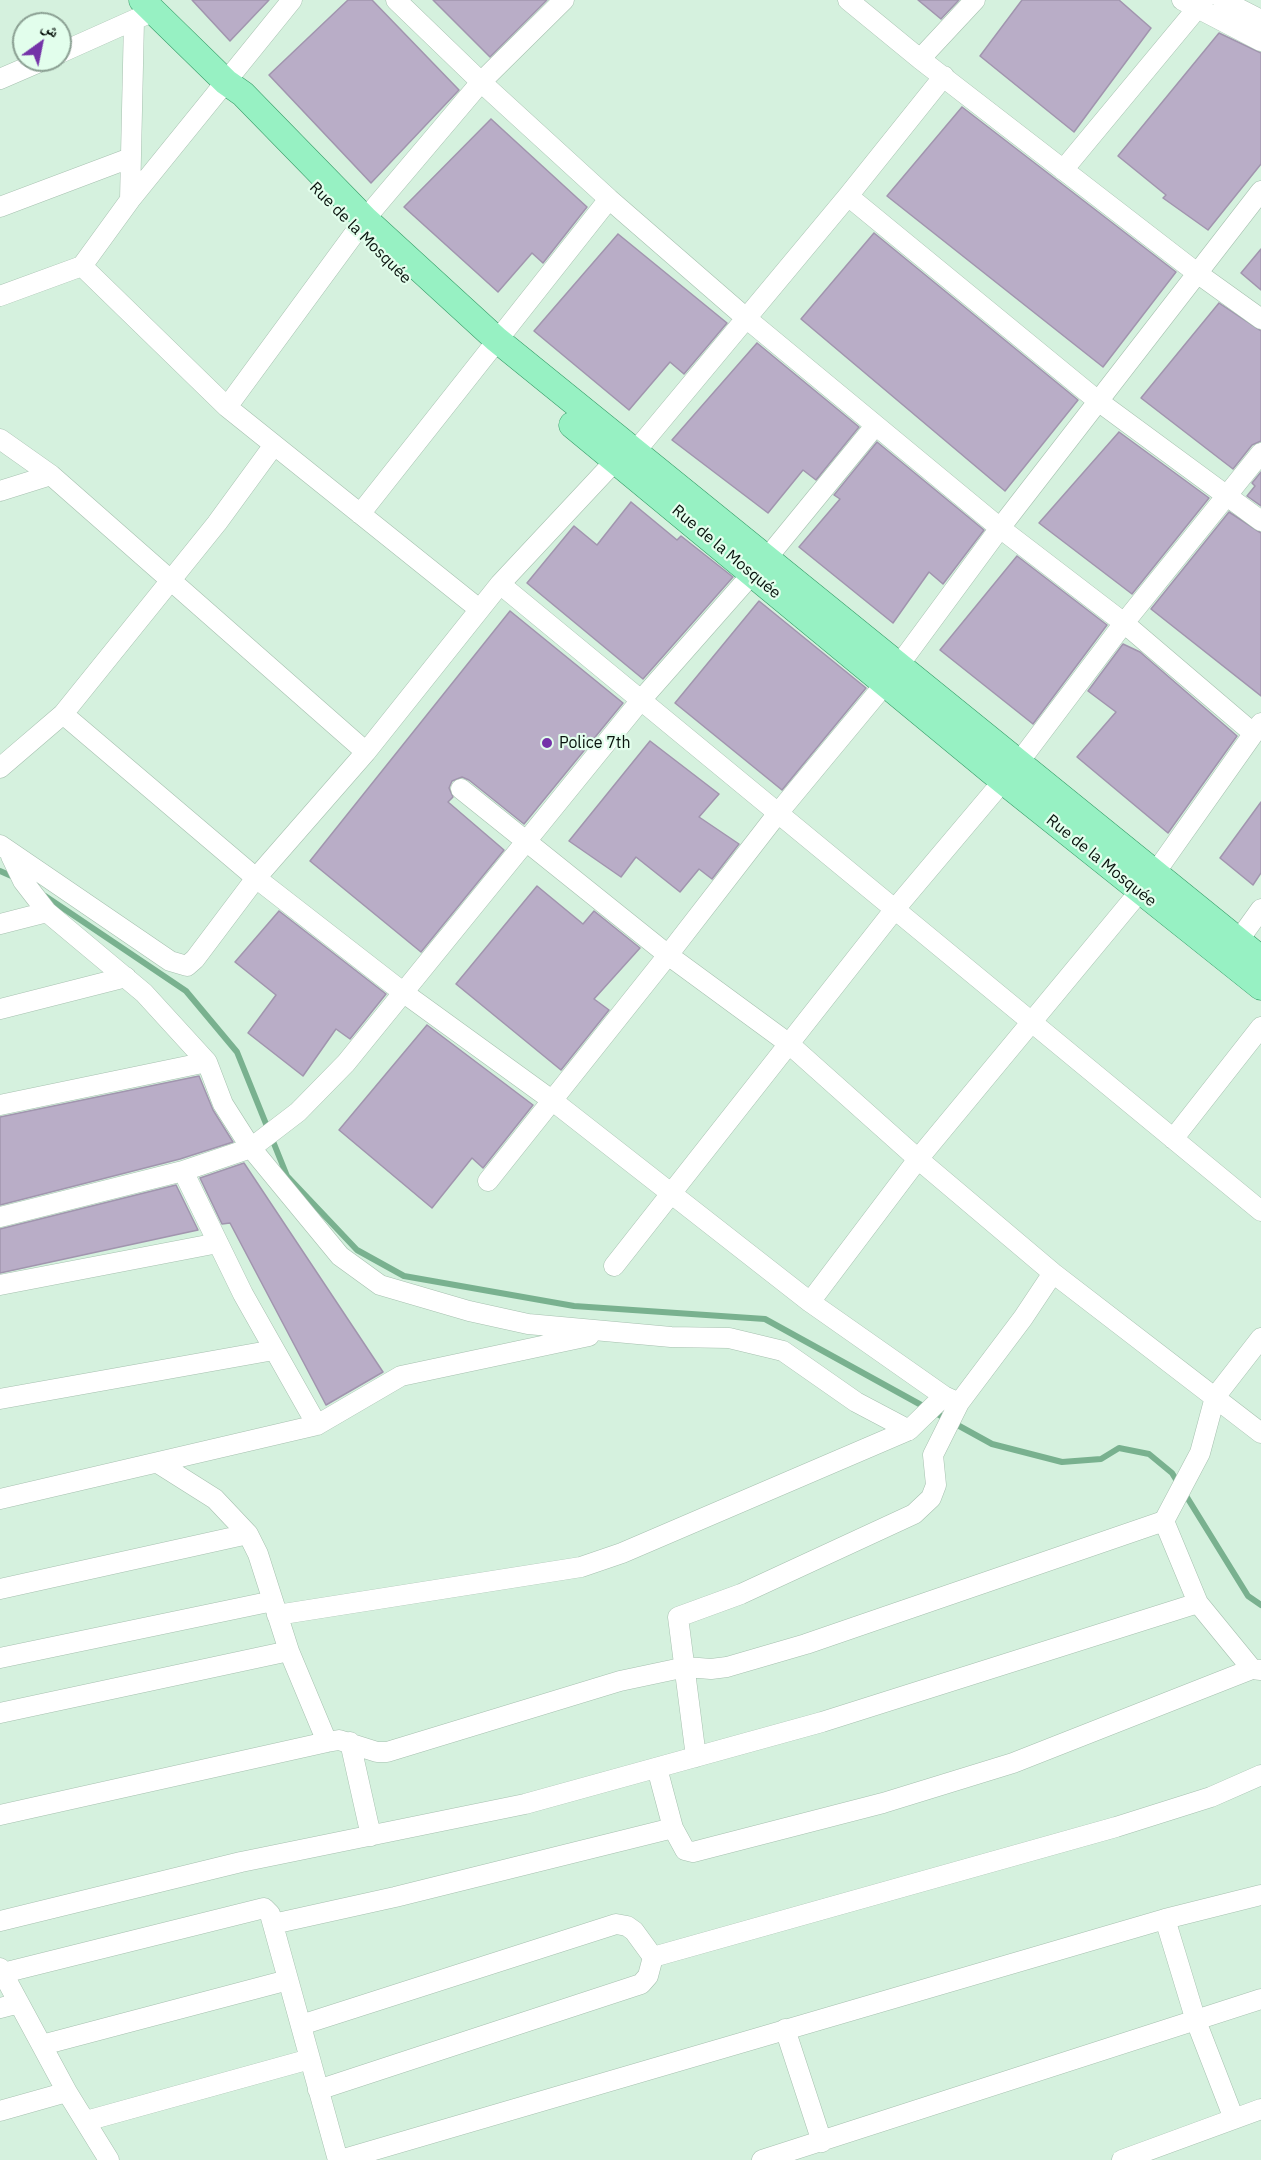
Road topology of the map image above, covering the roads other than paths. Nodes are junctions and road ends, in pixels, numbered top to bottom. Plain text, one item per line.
1 (292, 0) edge
2 (396, 0) edge
3 (564, 0) edge
4 (848, 0) edge
5 (975, 0) edge
6 (1222, 0) edge
7 (1195, 3) edge
8 (143, 11) edge
9 (1261, 20) edge
10 (1261, 41) edge
11 (72, 47) edge
12 (920, 59) junction
13 (18, 72) edge
14 (944, 76) junction
15 (0, 80) edge
16 (226, 82) junction
17 (481, 82) junction
18 (130, 158) junction
19 (1063, 170) junction
20 (1261, 191) edge
21 (849, 196) junction
22 (609, 199) junction
23 (130, 200) junction
24 (0, 207) edge
25 (360, 226) junction
26 (82, 266) junction
27 (1197, 273) junction
28 (0, 296) edge
29 (746, 318) junction
30 (1261, 319) edge
31 (491, 346) junction
32 (1098, 401) junction
33 (227, 407) junction
34 (875, 426) junction
35 (0, 439) edge
36 (274, 445) junction
37 (1261, 453) edge
38 (625, 457) junction
39 (51, 475) junction
40 (0, 491) edge
41 (1227, 495) junction
42 (360, 514) junction
43 (1261, 521) edge
44 (1000, 528) junction
45 (759, 566) junction
46 (169, 579) junction
47 (500, 584) junction
48 (479, 609) junction
49 (1124, 623) junction
50 (892, 675) junction
51 (641, 700) junction
52 (63, 714) junction
53 (1257, 728) edge
54 (366, 752) junction
55 (1019, 762) junction
56 (0, 768) edge
57 (1003, 781) junction
58 (461, 789) dead end
59 (778, 813) junction
60 (526, 840) junction
61 (5, 849) edge
62 (256, 878) junction
63 (1147, 882) junction
64 (895, 909) junction
65 (1261, 909) edge
66 (47, 912) junction
67 (0, 924) edge
68 (1238, 941) junction
69 (668, 955) junction
70 (1261, 958) edge
71 (126, 976) junction
72 (1261, 987) edge
73 (404, 993) junction
74 (0, 1009) edge
75 (1033, 1023) junction
76 (1261, 1027) edge
77 (788, 1043) junction
78 (207, 1062) junction
79 (553, 1101) junction
80 (0, 1105) edge
81 (1173, 1139) junction
82 (251, 1148) junction
83 (918, 1159) junction
84 (183, 1172) junction
85 (488, 1181) dead end
86 (673, 1192) junction
87 (1261, 1211) edge
88 (0, 1217) edge
89 (218, 1243) junction
90 (614, 1266) dead end
91 (1053, 1273) junction
92 (0, 1285) edge
93 (810, 1302) junction
94 (606, 1332) junction
95 (1261, 1338) edge
96 (274, 1350) junction
97 (1215, 1397) junction
98 (0, 1399) edge
99 (951, 1399) junction
100 (317, 1425) junction
101 (909, 1430) junction
102 (1261, 1433) edge
103 (158, 1463) junction
104 (0, 1499) edge
105 (1164, 1521) junction
106 (248, 1534) junction
107 (0, 1589) edge
108 (1198, 1604) junction
109 (275, 1608) junction
110 (289, 1651) junction
111 (0, 1658) edge
112 (686, 1667) junction
113 (1257, 1669) edge
114 (0, 1713) edge
115 (327, 1742) junction
116 (351, 1742) junction
117 (696, 1757) junction
118 (657, 1768) junction
119 (1261, 1775) edge
120 (0, 1815) edge
121 (673, 1828) junction
122 (370, 1836) junction
123 (1261, 1895) edge
124 (1165, 1919) junction
125 (0, 1921) edge
126 (273, 1924) junction
127 (653, 1957) junction
128 (2, 1970) edge
129 (288, 1980) junction
130 (1261, 1999) edge
131 (19, 2003) junction
132 (0, 2008) edge
133 (1196, 2021) junction
134 (301, 2025) junction
135 (785, 2029) junction
136 (42, 2045) junction
137 (310, 2059) junction
138 (318, 2090) junction
139 (67, 2092) junction
140 (1261, 2109) edge
141 (0, 2111) edge
142 (1233, 2119) junction
143 (86, 2121) junction
144 (822, 2142) junction
145 (109, 2160) edge
146 (339, 2160) edge
147 (762, 2160) edge
148 (1122, 2160) edge

1 - 16 street
2 - 17 street
3 - 17 street
4 - 12 street
5 - 12 street
6 - 9 street
7 - 10 street
7 - 19 street
8 - 11 street
8 - 16 main road
8 - 18 street
12 - 14 street
13 - 15 street
14 - 19 street
14 - 21 street
16 - 23 street
16 - 25 main road, Rue de la Mosquée
17 - 22 street
17 - 25 street
18 - 23 street
18 - 24 street
19 - 27 street
20 - 27 street
21 - 29 street
21 - 32 street
22 - 29 street
22 - 31 street
23 - 26 street
25 - 31 main road, Rue de la Mosquée
25 - 33 street
26 - 28 street
26 - 33 street
27 - 30 street
27 - 32 street
29 - 34 street
29 - 38 street
31 - 38 main road, Rue de la Mosquée
31 - 42 street
32 - 41 street
32 - 44 street
33 - 36 street
34 - 44 street
34 - 45 street
35 - 39 street
36 - 42 street
36 - 46 street
37 - 41 street
38 - 45 main road, Rue de la Mosquée
38 - 47 street
39 - 40 street
39 - 46 street
41 - 43 street
41 - 49 street
42 - 48 street
44 - 49 street
44 - 50 street
45 - 50 main road, Rue de la Mosquée
45 - 51 street
46 - 52 street
46 - 54 street
47 - 48 street
47 - 51 street
48 - 54 street
49 - 53 street
49 - 55 street
50 - 55 main road
50 - 57 main road, Rue de la Mosquée
50 - 59 street
51 - 59 street
51 - 60 street
52 - 56 street
52 - 62 street
53 - 63 street
54 - 62 street
55 - 57 street
55 - 63 main road
57 - 63 main road, Rue de la Mosquée
57 - 64 street
58 - 60 street
59 - 64 street
59 - 69 street
60 - 69 street
60 - 73 street
61 - 62 street
61 - 66 street
62 - 73 street
63 - 68 main road
63 - 72 main road, Rue de la Mosquée
63 - 75 street
64 - 75 street
64 - 77 street
65 - 68 street
66 - 67 street
66 - 71 street
68 - 70 main road
69 - 77 street
69 - 79 street
71 - 74 street
71 - 78 street
73 - 79 street
73 - 82 street
75 - 81 street
75 - 83 street
76 - 81 street
77 - 83 street
77 - 86 street
78 - 80 street
78 - 82 street
79 - 85 street
79 - 86 street
81 - 87 street
82 - 84 street
82 - 94 street
83 - 91 street
83 - 93 street
84 - 88 street
84 - 89 street
86 - 90 street
86 - 93 street
89 - 92 street
89 - 96 street
91 - 97 street
91 - 99 street
93 - 99 street
94 - 100 street
94 - 101 street
95 - 97 street
96 - 98 street
96 - 100 street
97 - 102 street
97 - 105 street
99 - 101 street
99 - 112 street
100 - 103 street
101 - 109 street
103 - 104 street
103 - 106 street
105 - 108 street
105 - 112 street
106 - 107 street
106 - 109 street
108 - 113 street
108 - 117 street
109 - 110 street
109 - 111 street
110 - 114 street
110 - 115 street
112 - 116 street
112 - 117 street
113 - 121 street
115 - 116 street
115 - 120 street
116 - 122 street
117 - 118 street
118 - 121 street
118 - 122 street
119 - 127 street
121 - 126 street
122 - 125 street
123 - 124 street
124 - 133 street
124 - 135 street
126 - 128 street
126 - 129 street
127 - 134 street
127 - 138 street
128 - 131 street
129 - 134 street
129 - 136 street
130 - 133 street
131 - 132 street
131 - 136 street
133 - 142 street
133 - 144 street
134 - 137 street
135 - 144 street
135 - 146 street
136 - 139 street
137 - 138 street
137 - 143 street
138 - 146 street
139 - 141 street
139 - 143 street
140 - 142 street
142 - 148 street
143 - 145 street
144 - 147 street

